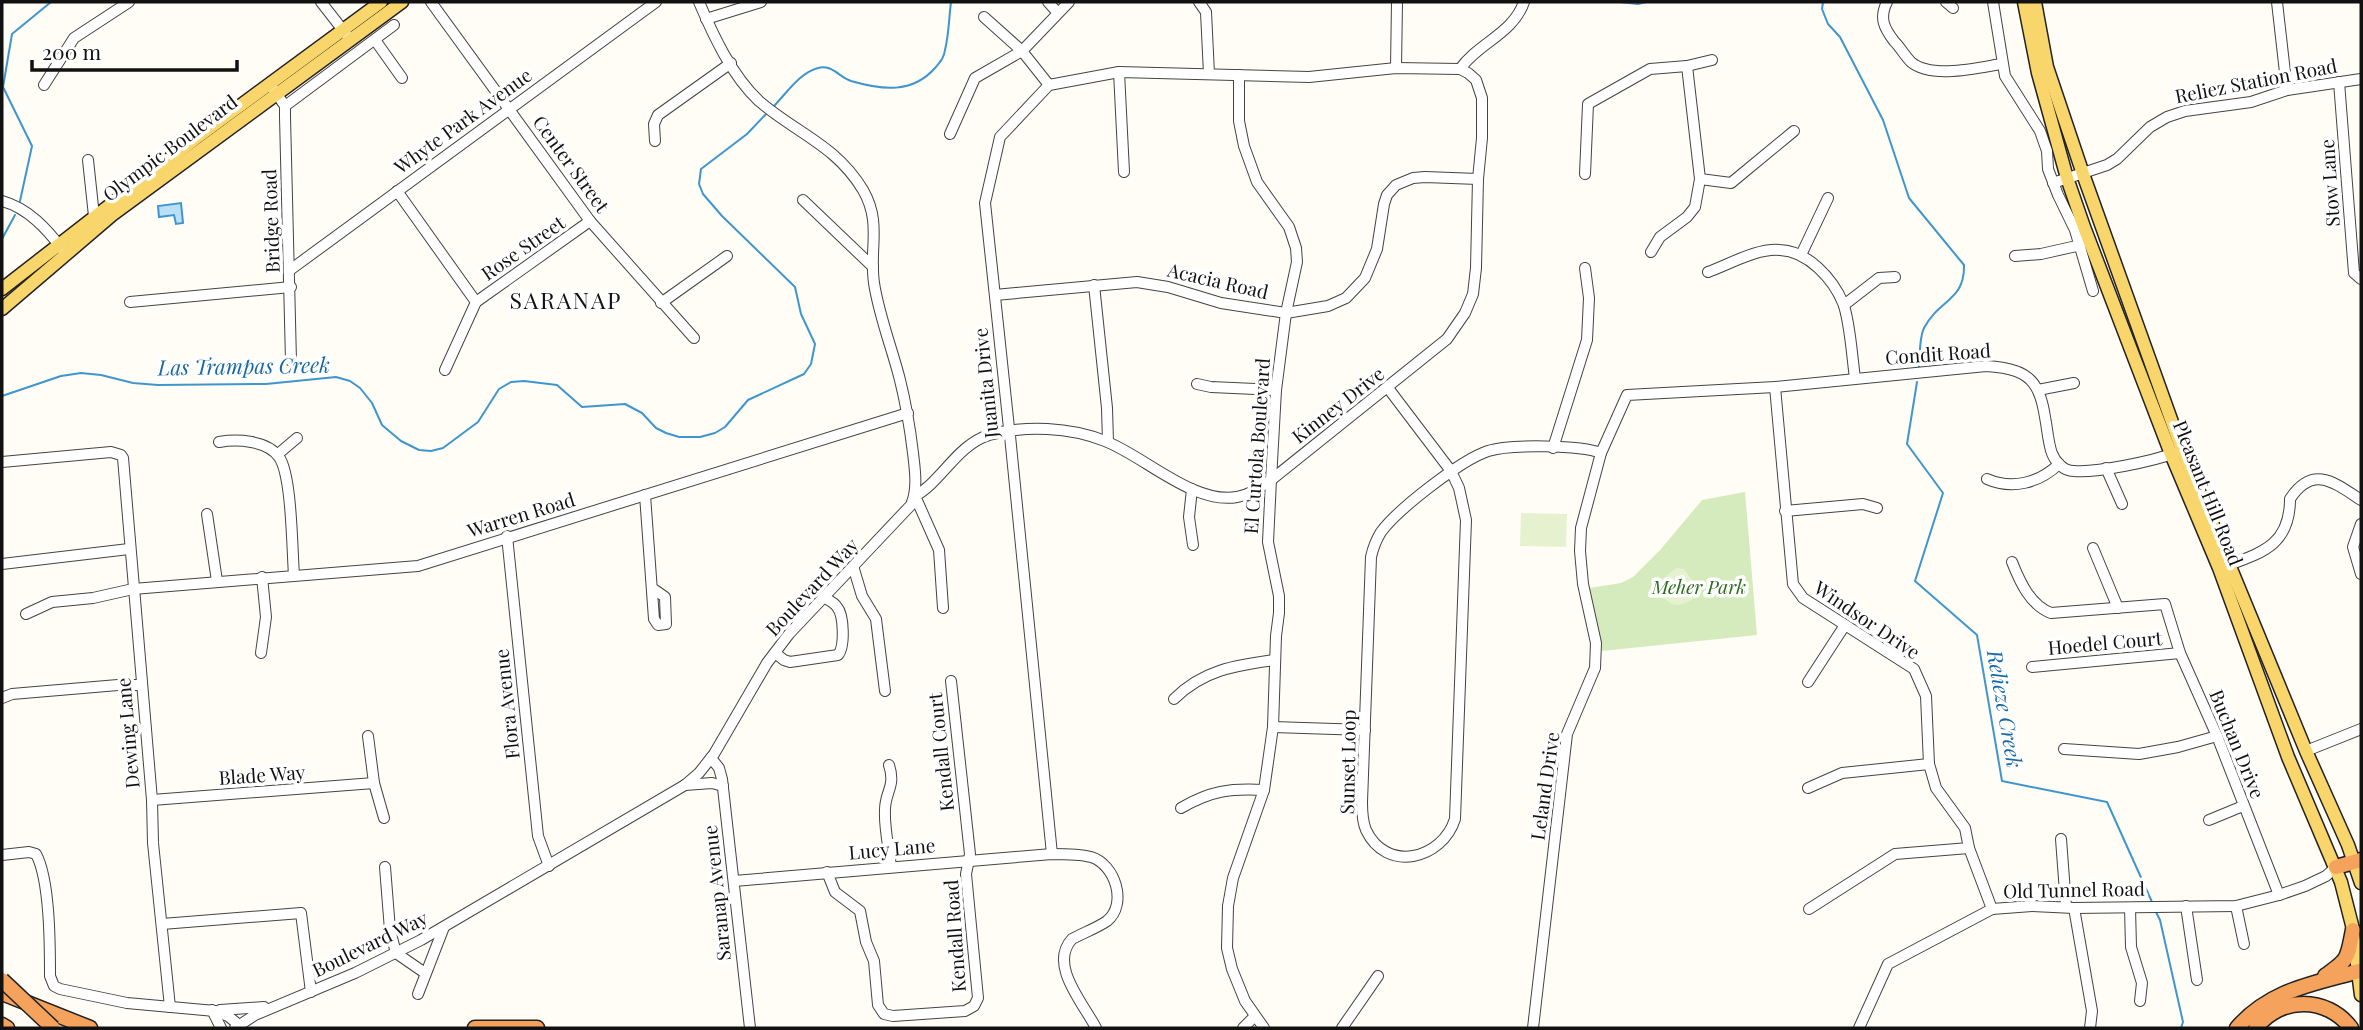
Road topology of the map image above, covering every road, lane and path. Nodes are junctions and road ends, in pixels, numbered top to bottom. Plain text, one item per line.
1 (129, 2) edge
2 (321, 2) edge
3 (381, 2) edge
4 (402, 2) edge
5 (431, 2) edge
6 (656, 2) edge
7 (699, 2) edge
8 (761, 2) edge
9 (1048, 2) edge
10 (1069, 2) edge
11 (1199, 2) edge
12 (1397, 2) edge
13 (1524, 2) edge
14 (1886, 2) edge
15 (1993, 2) edge
16 (2024, 2) edge
17 (2035, 2) edge
18 (2277, 2) edge
19 (1057, 12) junction
20 (984, 17) dead end
21 (706, 19) junction
22 (394, 25) dead end
23 (346, 35) junction
24 (375, 40) junction
25 (1022, 51) junction
26 (1712, 60) dead end
27 (731, 63) junction
28 (2001, 64) junction
29 (1687, 66) junction
30 (1396, 68) junction
31 (1460, 69) junction
32 (1119, 72) junction
33 (1209, 74) junction
34 (1238, 75) junction
35 (402, 78) dead end
36 (2361, 79) edge
37 (2340, 82) junction
38 (44, 85) dead end
39 (1049, 85) junction
40 (273, 88) junction
41 (2287, 90) junction
42 (285, 106) junction
43 (509, 109) junction
44 (1794, 131) dead end
45 (950, 134) dead end
46 (654, 141) dead end
47 (88, 160) dead end
48 (1125, 172) dead end
49 (1585, 174) dead end
50 (2082, 174) junction
51 (2067, 178) junction
52 (1478, 179) junction
53 (1700, 179) junction
54 (2053, 183) junction
55 (397, 191) junction
56 (1828, 198) dead end
57 (803, 200) dead end
58 (2, 201) edge
59 (94, 216) junction
60 (590, 221) junction
61 (2081, 245) junction
62 (63, 249) junction
63 (1651, 252) dead end
64 (1801, 255) junction
65 (727, 256) dead end
66 (2015, 256) dead end
67 (873, 267) junction
68 (1585, 268) dead end
69 (290, 270) junction
70 (1708, 272) dead end
71 (1895, 276) dead end
72 (2361, 279) edge
73 (291, 284) junction
74 (1094, 285) junction
75 (2, 289) edge
76 (2093, 291) dead end
77 (995, 295) junction
78 (130, 302) dead end
79 (476, 302) junction
80 (661, 303) junction
81 (1844, 305) junction
82 (2, 309) edge
83 (1286, 313) junction
84 (694, 338) dead end
85 (291, 361) dead end
86 (445, 370) dead end
87 (1855, 378) junction
88 (2074, 383) dead end
89 (1197, 384) dead end
90 (1775, 387) junction
91 (1388, 388) junction
92 (1276, 390) junction
93 (2038, 390) junction
94 (1627, 395) joint
95 (908, 413) junction
96 (1009, 432) junction
97 (297, 438) dead end
98 (219, 442) dead end
99 (1108, 442) junction
100 (1553, 448) junction
101 (2176, 452) junction
102 (1601, 453) junction
103 (278, 454) junction
104 (2, 463) edge
105 (2059, 464) junction
106 (2105, 468) junction
107 (1451, 471) junction
108 (1986, 479) dead end
109 (1270, 480) junction
110 (1192, 489) junction
111 (645, 495) junction
112 (915, 496) junction
113 (2361, 500) edge
114 (2122, 504) dead end
115 (1877, 508) dead end
116 (1785, 511) junction
117 (207, 514) dead end
118 (2361, 524) edge
119 (507, 536) junction
120 (1193, 545) dead end
121 (2093, 548) dead end
122 (129, 549) junction
123 (2012, 562) dead end
124 (2, 564) edge
125 (853, 566) junction
126 (2225, 566) junction
127 (2361, 574) edge
128 (294, 575) junction
129 (262, 577) junction
130 (217, 581) junction
131 (652, 588) dead end
132 (133, 589) junction
133 (823, 597) junction
134 (943, 608) dead end
135 (2118, 608) junction
136 (26, 614) dead end
137 (1845, 625) junction
138 (261, 653) dead end
139 (775, 653) junction
140 (2180, 653) junction
141 (1275, 660) junction
142 (2032, 667) dead end
143 (951, 681) dead end
144 (1808, 682) dead end
145 (141, 685) junction
146 (885, 691) dead end
147 (2, 698) edge
148 (1174, 699) dead end
149 (1273, 727) junction
150 (2361, 729) edge
151 (1365, 730) junction
152 (368, 736) dead end
153 (2217, 736) junction
154 (2064, 749) dead end
155 (2306, 751) junction
156 (711, 758) junction
157 (1929, 764) junction
158 (889, 765) dead end
159 (374, 783) junction
160 (685, 785) junction
161 (723, 786) junction
162 (1808, 788) dead end
163 (1264, 790) junction
164 (152, 800) junction
165 (2243, 806) junction
166 (1181, 808) dead end
167 (384, 818) dead end
168 (2209, 820) dead end
169 (2060, 839) dead end
170 (1969, 848) junction
171 (1052, 854) junction
172 (2, 855) edge
173 (2358, 860) edge
174 (968, 861) junction
175 (549, 866) junction
176 (385, 867) dead end
177 (891, 867) junction
178 (2336, 867) junction
179 (827, 872) junction
180 (734, 881) junction
181 (2361, 883) edge
182 (2279, 895) junction
183 (2186, 906) junction
184 (2236, 906) junction
185 (2070, 907) junction
186 (2130, 908) junction
187 (1809, 909) dead end
188 (1992, 909) junction
189 (162, 924) junction
190 (444, 927) junction
191 (2353, 930) junction
192 (2244, 944) dead end
193 (396, 953) junction
194 (2360, 971) edge
195 (425, 973) junction
196 (1378, 976) dead end
197 (2, 979) edge
198 (2197, 980) dead end
199 (2317, 982) junction
200 (311, 992) junction
201 (2, 993) edge
202 (418, 994) dead end
203 (2361, 995) edge
204 (2140, 1002) dead end
205 (275, 1006) junction
206 (170, 1007) junction
207 (212, 1010) junction
208 (1254, 1017) junction
209 (2, 1025) edge
210 (237, 1027) edge
211 (7, 1028) edge
212 (53, 1028) edge
213 (90, 1028) edge
214 (221, 1028) edge
215 (475, 1028) edge
216 (537, 1028) edge
217 (750, 1028) edge
218 (1097, 1028) edge
219 (1243, 1028) edge
220 (1264, 1028) edge
221 (1342, 1028) edge
222 (1533, 1028) edge
223 (1859, 1028) edge
224 (2090, 1028) edge
225 (2236, 1028) edge
226 (2256, 1028) edge
227 (2351, 1028) edge

1 - 38 street
2 - 23 street
3 - 23 main road, Olympic Boulevard
4 - 23 main road, Olympic Boulevard
5 - 43 street, Center Street
6 - 43 street, Whyte Park Avenue
7 - 21 street
8 - 21 street
9 - 19 street
10 - 19 street
11 - 33 street
12 - 30 street
13 - 31 street
14 - 28 street
15 - 28 street
16 - 51 main road, Pleasant Hill Road
17 - 50 main road, Pleasant Hill Road
18 - 41 street
19 - 25 street
20 - 25 street
21 - 27 street
22 - 24 street
23 - 40 main road, Olympic Boulevard
24 - 35 street
24 - 42 street
25 - 39 street
25 - 45 street
26 - 29 street
27 - 46 street
27 - 67 street
28 - 54 street
29 - 49 street
29 - 53 street
30 - 31 street
30 - 34 street
31 - 52 street, Kinney Drive
32 - 33 street
32 - 39 street
32 - 48 street
33 - 34 street
34 - 83 street, El Curtola Boulevard
36 - 37 street, Reliez Station Road
37 - 41 street, Reliez Station Road
37 - 72 street, Stow Lane
39 - 77 street, Juanita Drive
40 - 42 street, Bridge Road
40 - 59 main road, Olympic Boulevard
40 - 62 main road, Olympic Boulevard
41 - 50 street, Reliez Station Road
42 - 69 street, Bridge Road
43 - 55 street, Whyte Park Avenue
43 - 60 street, Center Street
44 - 53 street
47 - 59 street
50 - 51 street, Reliez Station Road
50 - 101 main road, Pleasant Hill Road
51 - 54 street, Reliez Station Road
51 - 101 main road, Pleasant Hill Road
52 - 83 street, Acacia Road
52 - 91 street, Kinney Drive
53 - 63 street
54 - 61 street
55 - 69 street, Whyte Park Avenue
55 - 79 street
56 - 64 street
57 - 67 street
58 - 62 street
59 - 62 main road, Olympic Boulevard
60 - 79 street, Rose Street
60 - 80 street, Center Street
61 - 66 street
61 - 76 street
62 - 75 main road, Olympic Boulevard
62 - 82 main road, Olympic Boulevard
64 - 70 street
64 - 81 street
65 - 80 street
67 - 95 street
68 - 100 street
69 - 73 street, Bridge Road
71 - 81 street
73 - 78 street
73 - 85 street, Bridge Road
74 - 77 street, Acacia Road
74 - 83 street, Acacia Road
74 - 99 street
77 - 96 street, Juanita Drive
79 - 86 street
80 - 84 street, Center Street
81 - 87 street
83 - 92 street, El Curtola Boulevard
87 - 90 street, Condit Road
87 - 93 street, Condit Road
88 - 93 street
89 - 92 street
90 - 94 street, Condit Road
90 - 116 street, Windsor Drive
91 - 107 street, Sunset Loop
91 - 109 street, Kinney Drive
92 - 109 street, El Curtola Boulevard
93 - 105 street
94 - 102 street, Leland Drive
95 - 111 street, Warren Road
95 - 112 street
96 - 99 street, Kinney Drive
96 - 112 street, Kinney Drive
96 - 171 street, Juanita Drive
97 - 103 street
98 - 103 street
99 - 110 street, Kinney Drive
100 - 102 street
100 - 107 street
101 - 106 street
101 - 126 main road, Pleasant Hill Road
102 - 222 street, Leland Drive
103 - 128 street
104 - 122 street, Dewing Lane
105 - 106 street
105 - 108 street
106 - 114 street
107 - 151 street, Sunset Loop
107 - 151 street, Sunset Loop
109 - 110 street, Kinney Drive
109 - 141 street, El Curtola Boulevard
110 - 120 street
111 - 119 street, Warren Road
111 - 131 street
112 - 125 street, Boulevard Way
112 - 134 street
113 - 126 street
115 - 116 street
116 - 137 street, Windsor Drive
117 - 130 street
118 - 127 street
119 - 128 street, Warren Road
119 - 175 street, Flora Avenue
121 - 135 street
122 - 124 street
122 - 132 street, Dewing Lane
123 - 135 street
125 - 133 street, Boulevard Way
125 - 146 street
126 - 155 main road, Pleasant Hill Road
126 - 178 main road, Pleasant Hill Road
128 - 129 street, Warren Road
129 - 130 street, Warren Road
129 - 138 street
130 - 132 street, Warren Road
132 - 136 street, Warren Road
132 - 145 street, Dewing Lane
133 - 139 street, Boulevard Way
133 - 139 street
135 - 140 street, Buchan Drive
137 - 144 street
137 - 157 street, Windsor Drive
139 - 156 street, Boulevard Way
140 - 142 street, Hoedel Court
140 - 153 street, Buchan Drive
141 - 148 street
141 - 149 street, El Curtola Boulevard
143 - 174 street, Kendall Court
145 - 147 street
145 - 164 street, Dewing Lane
149 - 151 street
149 - 163 street, El Curtola Boulevard
150 - 155 street
152 - 159 street
153 - 154 street
153 - 165 street, Buchan Drive
155 - 173 main road, Pleasant Hill Road
156 - 160 street, Boulevard Way
156 - 161 street, Saranap Avenue
157 - 162 street
157 - 170 street, Windsor Drive
158 - 177 street
159 - 164 street, Blade Way
159 - 167 street
160 - 161 street
160 - 175 street, Boulevard Way
161 - 180 street, Saranap Avenue
163 - 166 street
163 - 208 street, El Curtola Boulevard
164 - 189 street, Dewing Lane
165 - 168 street
165 - 182 street, Buchan Drive
169 - 185 street
170 - 187 street
170 - 188 street, Windsor Drive
171 - 174 street, Lucy Lane
171 - 218 street
172 - 206 street
173 - 178 highway
173 - 181 main road, Pleasant Hill Road
174 - 177 street, Lucy Lane
174 - 179 street, Kendall Road
175 - 190 street, Boulevard Way
176 - 193 street
177 - 179 street, Lucy Lane
178 - 182 street, Old Tunnel Road
178 - 191 main road, Pleasant Hill Road
179 - 180 street, Lucy Lane
180 - 217 street, Saranap Avenue
182 - 184 street, Old Tunnel Road
183 - 184 street, Old Tunnel Road
183 - 186 street, Old Tunnel Road
183 - 198 street
184 - 192 street
185 - 186 street, Old Tunnel Road
185 - 188 street, Old Tunnel Road
185 - 224 street
186 - 204 street
188 - 223 street, Old Tunnel Road
189 - 200 street
189 - 206 street, Dewing Lane
190 - 193 street, Boulevard Way
190 - 195 street
191 - 194 main road, Pleasant Hill Road
191 - 199 highway
193 - 195 street
193 - 200 street, Boulevard Way
194 - 199 highway
194 - 203 main road, Pleasant Hill Road
195 - 202 street
196 - 221 street
197 - 212 highway, bridge
199 - 225 highway
200 - 205 street, Boulevard Way
201 - 213 highway
205 - 207 street
205 - 210 street, Boulevard Way
206 - 207 street
207 - 210 street
207 - 214 street
208 - 219 street
208 - 220 street, El Curtola Boulevard
209 - 211 highway
215 - 216 highway
226 - 227 highway

